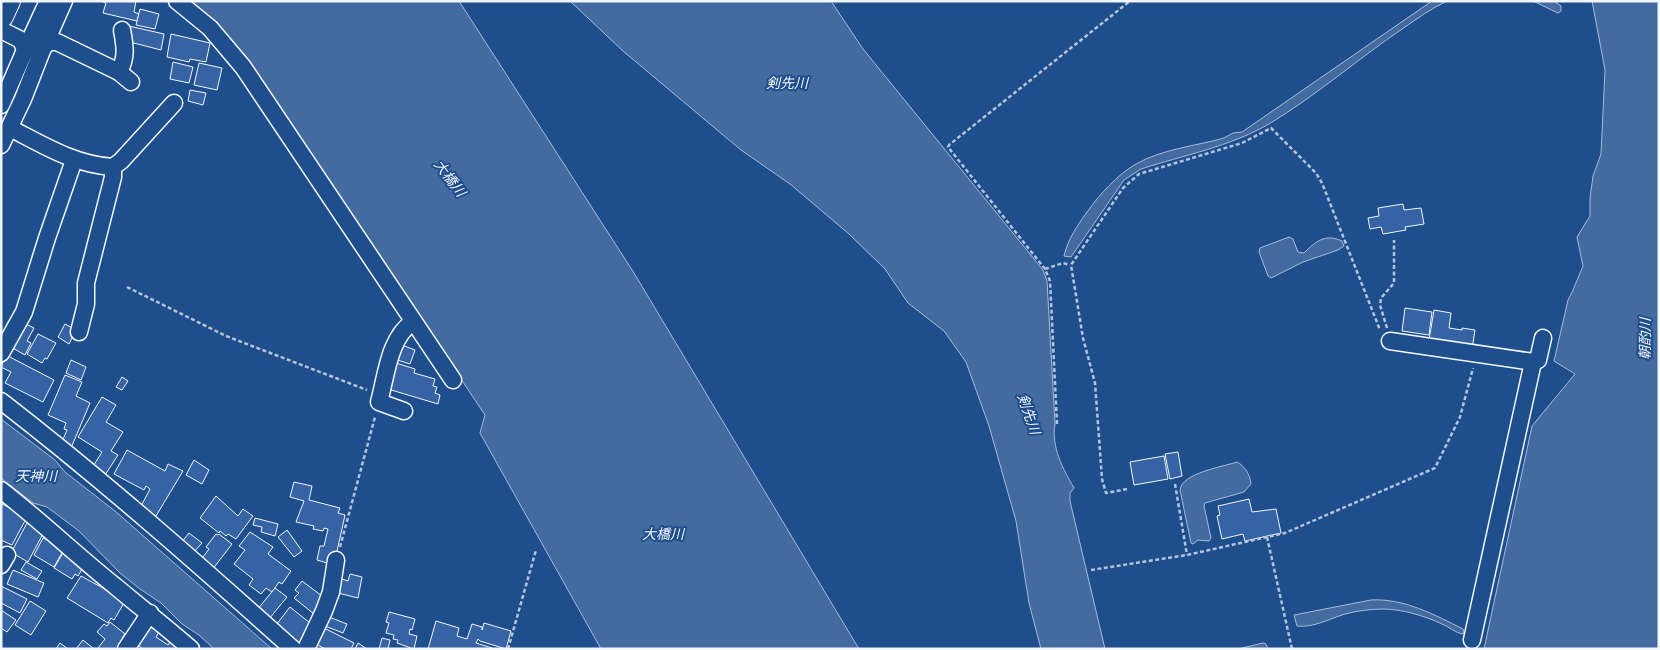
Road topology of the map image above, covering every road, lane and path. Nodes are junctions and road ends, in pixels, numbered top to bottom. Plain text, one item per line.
1 (8, 1) edge
2 (48, 1) edge
3 (64, 1) edge
4 (177, 1) edge
5 (1130, 1) edge
6 (1, 16) edge
7 (1, 30) edge
8 (122, 30) dead end
9 (44, 45) junction
10 (22, 58) junction
11 (174, 103) dead end
12 (1, 105) edge
13 (10, 128) junction
14 (1, 145) edge
15 (74, 160) junction
16 (112, 167) junction
17 (1394, 240) dead end
18 (1071, 265) junction
19 (1045, 269) junction
20 (127, 287) dead end
21 (413, 322) junction
22 (79, 332) dead end
23 (1543, 338) dead end
24 (1386, 339) junction
25 (1, 353) edge
26 (1476, 354) junction
27 (1533, 362) junction
28 (452, 380) dead end
29 (380, 398) junction
30 (1, 401) edge
31 (404, 411) dead end
32 (1057, 424) dead end
33 (1175, 484) dead end
34 (1, 490) edge
35 (1127, 490) dead end
36 (1267, 537) junction
37 (536, 550) dead end
38 (1187, 555) junction
39 (336, 560) joint
40 (1091, 570) dead end
41 (150, 613) junction
42 (1472, 640) dead end
43 (126, 649) edge
44 (191, 649) edge
45 (293, 649) edge
46 (306, 649) edge
47 (508, 649) edge
48 (1292, 649) edge

1 - 6 highway
2 - 10 street
3 - 9 street
4 - 21 street
5 - 19 path
7 - 10 street
8 - 9 street
9 - 13 street
10 - 12 street
11 - 16 street
13 - 14 street
13 - 15 street
15 - 16 street
15 - 25 street
16 - 22 street
17 - 24 path
18 - 19 path
18 - 24 path
18 - 35 path
19 - 32 path
20 - 29 path
21 - 28 street
21 - 29 street
23 - 27 street
24 - 26 street
26 - 27 street
26 - 36 path
27 - 42 street
29 - 31 street
29 - 39 path
30 - 45 street
33 - 38 path
34 - 41 street
36 - 38 path
36 - 48 path
37 - 47 path
38 - 40 path
39 - 46 street
41 - 43 street
41 - 44 street

